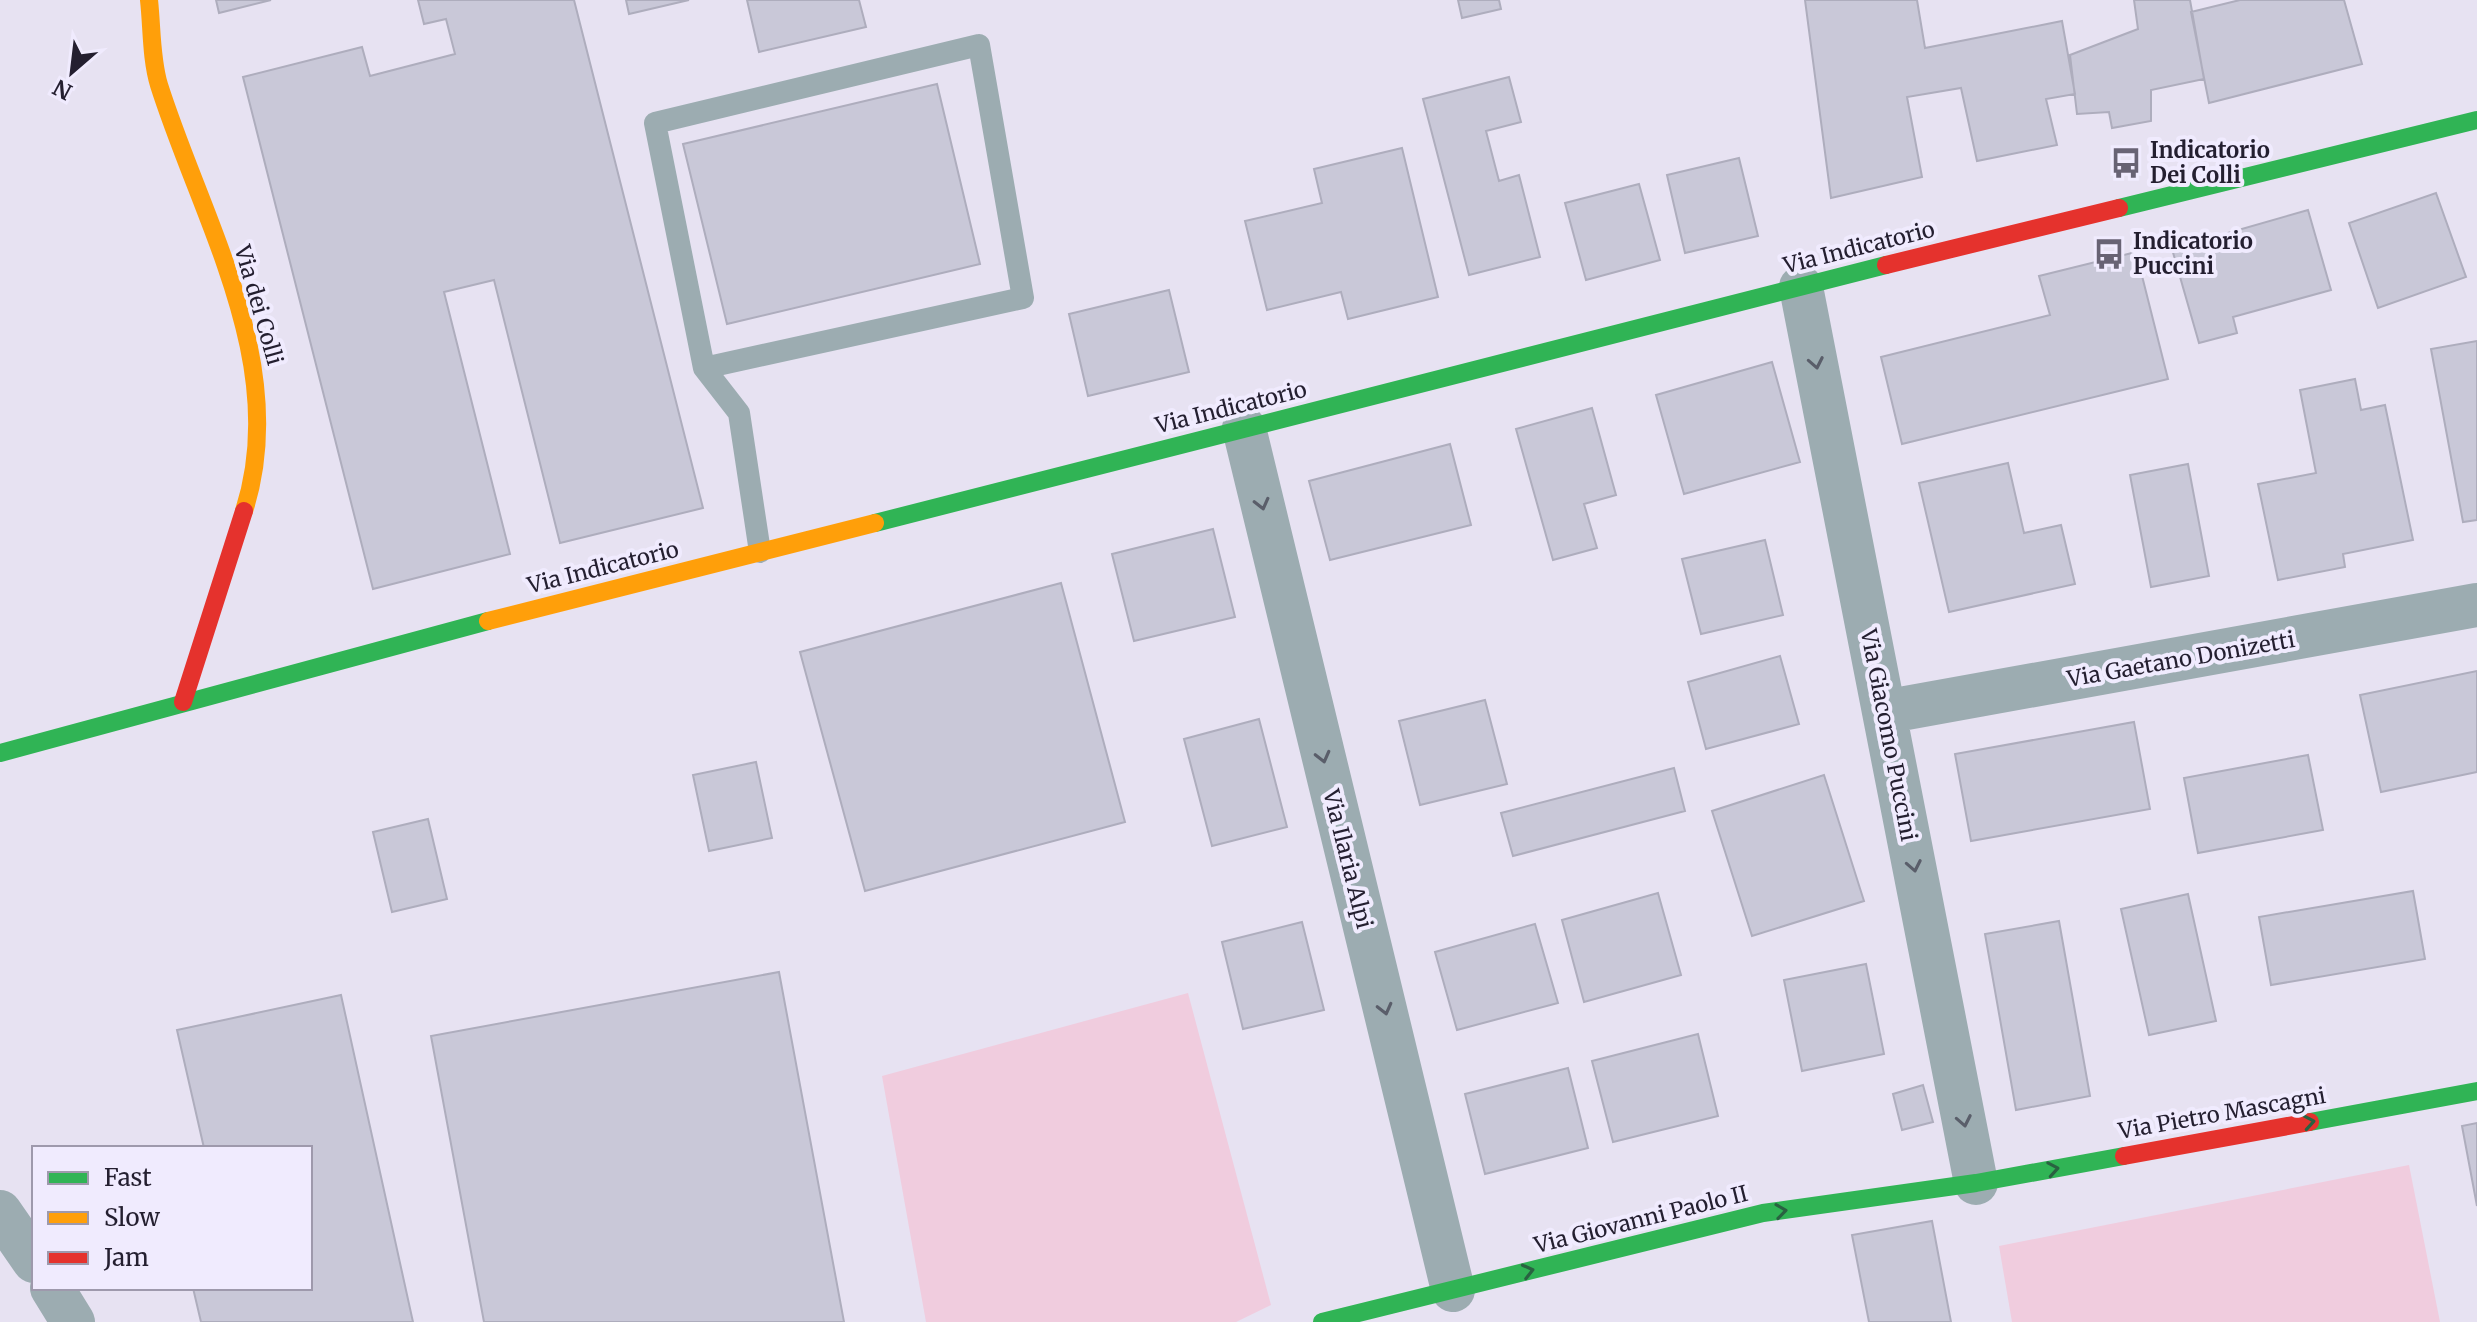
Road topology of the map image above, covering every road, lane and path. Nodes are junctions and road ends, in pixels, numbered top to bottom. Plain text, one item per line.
1 (149, 0) edge
2 (130, 18) dead end
3 (154, 64) junction
4 (2477, 120) edge
5 (1801, 287) junction
6 (704, 368) junction
7 (1244, 428) junction
8 (760, 552) junction
9 (2477, 605) edge
10 (183, 702) junction
11 (1884, 712) junction
12 (0, 753) edge
13 (2477, 1091) edge
14 (1976, 1183) junction
15 (0, 1212) edge
16 (32, 1258) edge
17 (53, 1290) edge
18 (1453, 1290) junction
19 (73, 1322) edge
20 (1322, 1322) edge

1 - 3 street
2 - 3 street
3 - 10 street, Via dei Colli
4 - 5 street, Via Indicatorio
5 - 7 street, Via Indicatorio
5 -> 11 street, Via Giacomo Puccini
6 - 6 lane
6 - 8 lane
7 - 8 street, Via Indicatorio
7 -> 18 street, Via Ilaria Alpi
8 - 10 street, Via Indicatorio
9 - 11 street, Via Gaetano Donizetti
10 - 12 street, Via Indicatorio
11 -> 14 street, Via Giacomo Puccini
14 -> 13 street, Via Pietro Mascagni
18 -> 14 street, Via Giovanni Paolo II
15 - 16 street
17 - 19 street
18 - 20 street, Via Giovanni Paolo II

